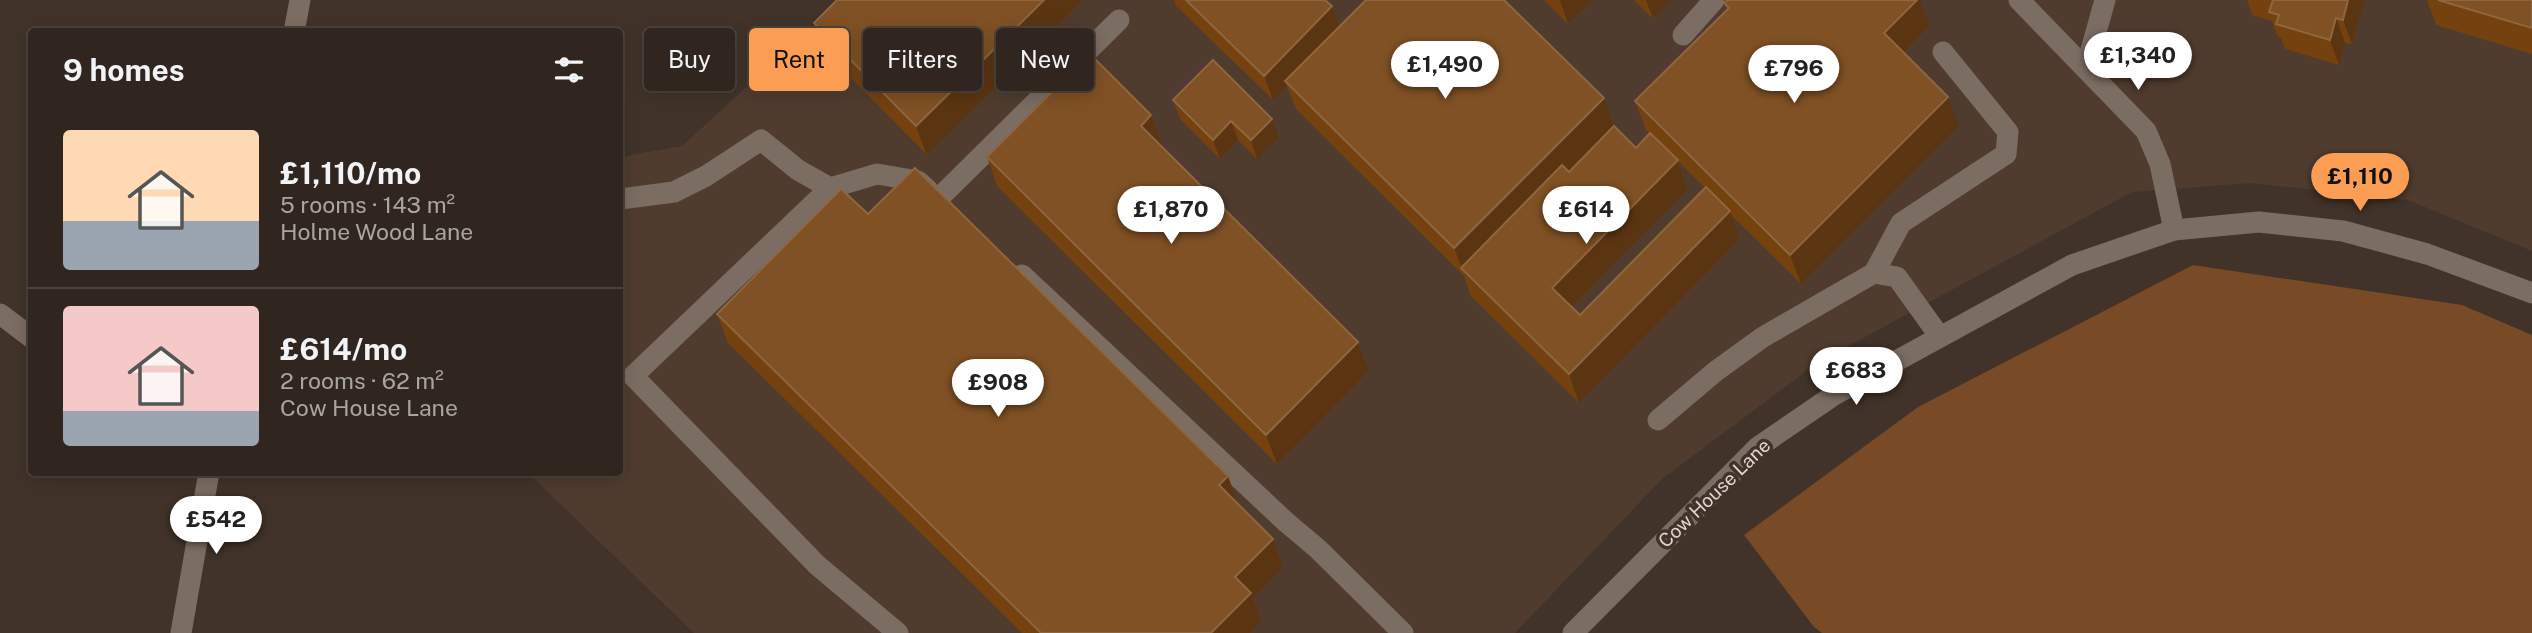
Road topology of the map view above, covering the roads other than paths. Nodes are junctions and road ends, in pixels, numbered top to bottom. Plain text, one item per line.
1 (300, 0) edge
2 (1714, 0) edge
3 (2019, 0) edge
4 (2105, 0) edge
5 (1119, 20) dead end
6 (295, 28) edge
7 (1683, 35) dead end
8 (1943, 52) dead end
9 (2085, 68) junction
10 (830, 188) junction
11 (623, 199) edge
12 (938, 199) junction
13 (957, 215) edge
14 (2174, 230) junction
15 (1006, 259) edge
16 (1874, 273) junction
17 (2532, 293) edge
18 (0, 314) edge
19 (28, 335) edge
20 (1941, 337) junction
21 (1658, 420) dead end
22 (208, 476) edge
23 (181, 633) edge
24 (898, 633) edge
25 (1403, 633) edge
26 (1573, 633) edge

1 - 6 street
2 - 7 street
3 - 9 street
4 - 9 street
5 - 12 street
8 - 16 street
9 - 14 street
10 - 11 street
10 - 12 street
10 - 24 street
12 - 13 street
14 - 17 street, Cow House Lane
14 - 20 street, Cow House Lane
15 - 25 street
16 - 20 street
16 - 21 street
18 - 19 street
20 - 26 street, Cow House Lane
22 - 23 street

